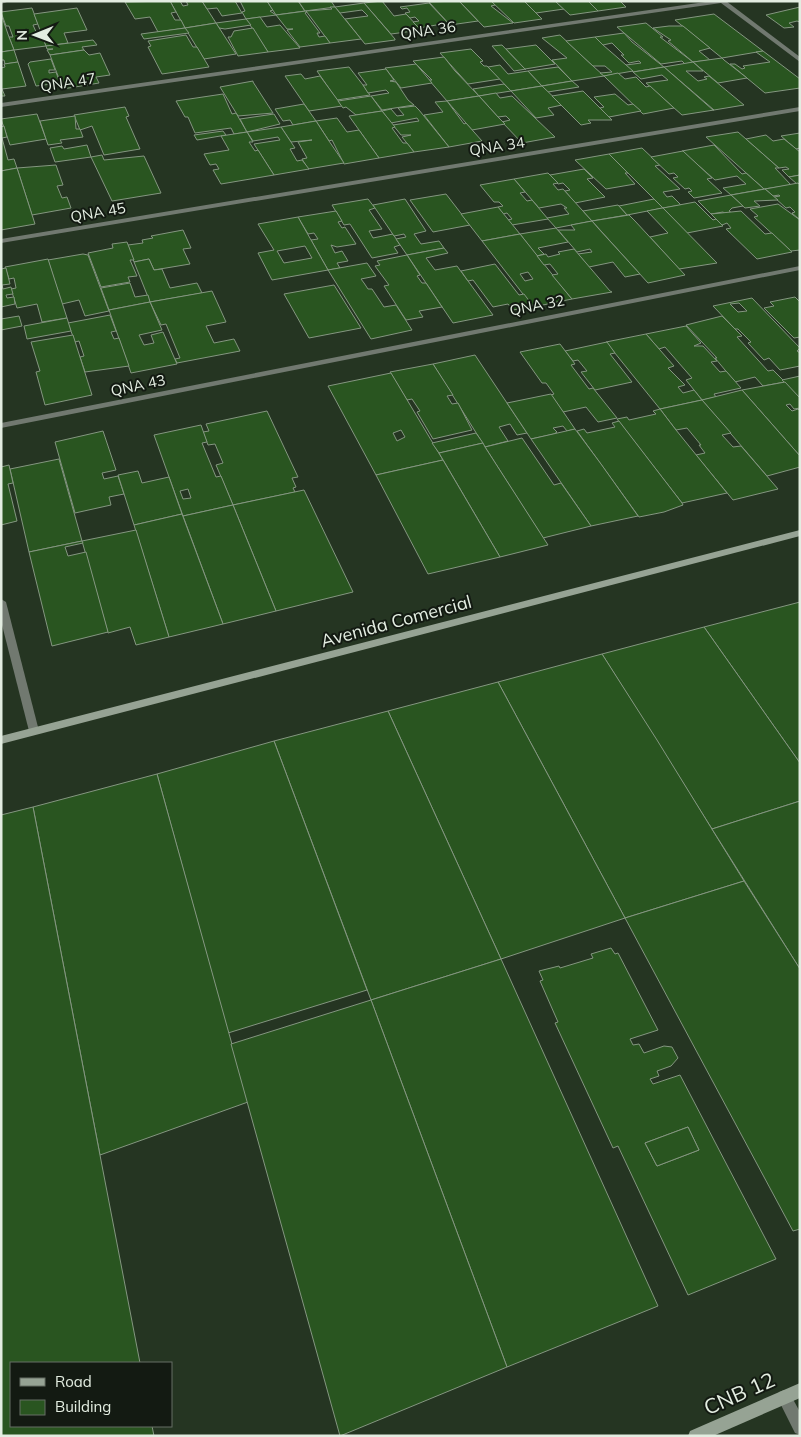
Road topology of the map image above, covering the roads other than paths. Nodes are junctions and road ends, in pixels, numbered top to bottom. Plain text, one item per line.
1 (8, 1) edge
2 (723, 1) edge
3 (1, 2) edge
4 (800, 60) edge
5 (138, 84) joint
6 (1, 105) edge
7 (800, 108) edge
8 (198, 208) joint
9 (1, 241) edge
10 (800, 268) edge
11 (280, 370) joint
12 (1, 426) edge
13 (800, 533) edge
14 (1, 602) edge
15 (34, 731) junction
16 (1, 740) edge
17 (800, 1390) edge
18 (784, 1397) junction
19 (800, 1428) edge
20 (695, 1436) edge

1 - 3 street
2 - 4 street
2 - 5 street, QNA 36
5 - 6 street, QNA 47
7 - 8 street, QNA 34
8 - 9 street, QNA 45
10 - 11 street, QNA 32
11 - 12 street, QNA 43
13 - 15 main road, Avenida Comercial
14 - 15 street
15 - 16 main road, Avenida Comercial
17 - 18 main road, CNB 12
18 - 19 street
18 - 20 main road, CNB 12

